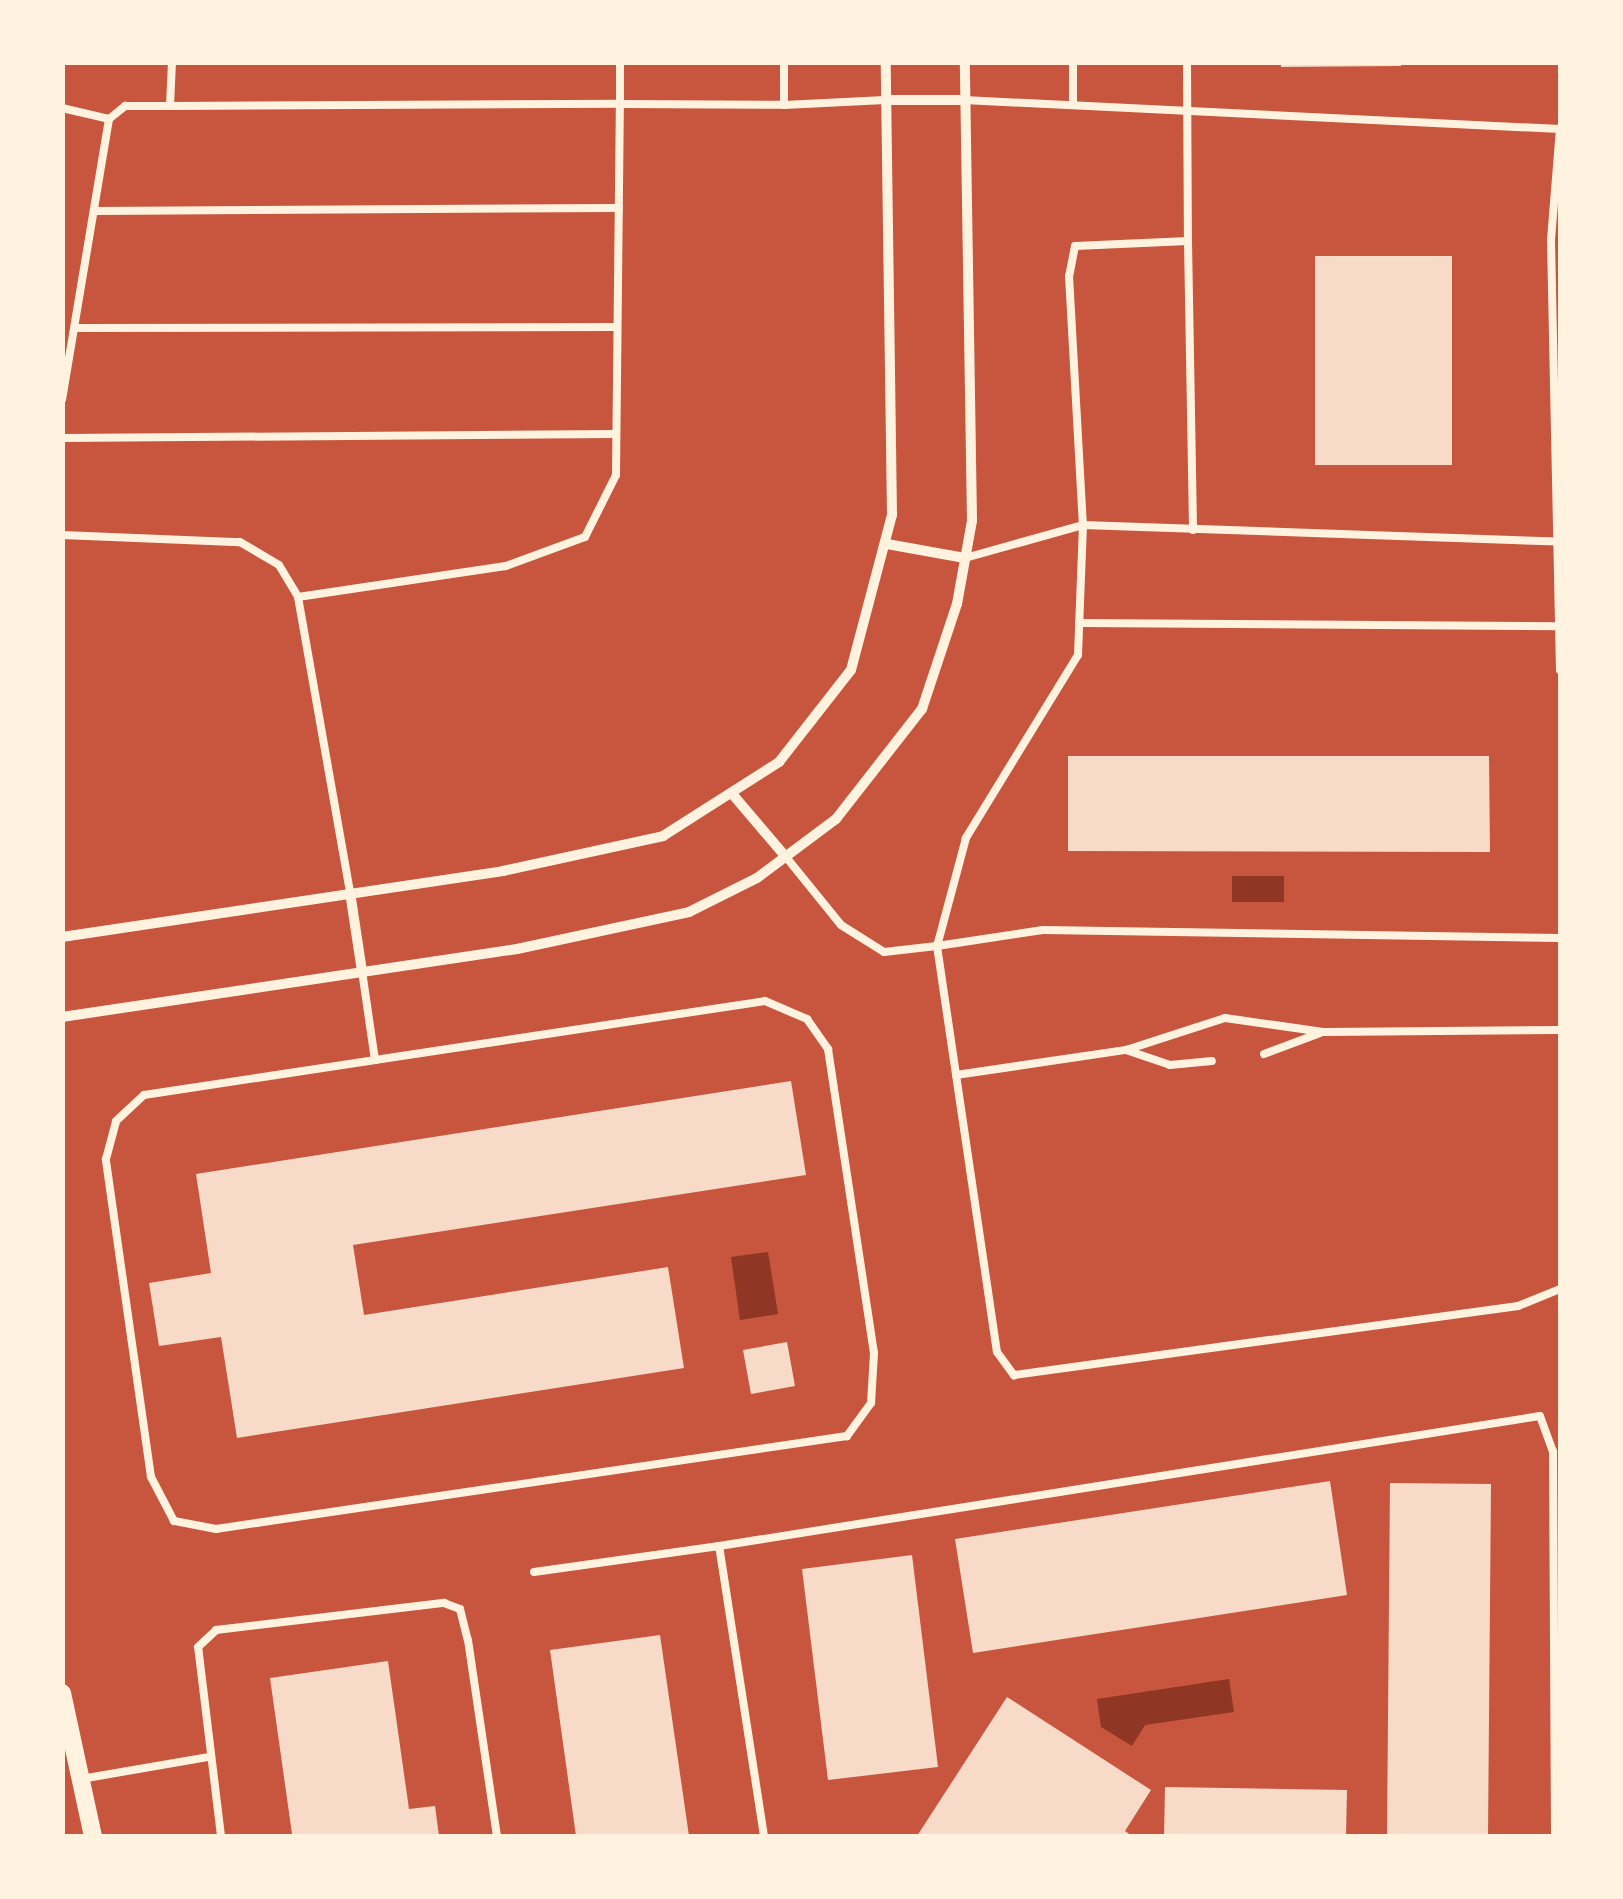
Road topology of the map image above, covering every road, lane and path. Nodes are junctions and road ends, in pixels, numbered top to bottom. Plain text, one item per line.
1 (172, 62) edge
2 (620, 62) edge
3 (784, 62) edge
4 (886, 62) edge
5 (965, 62) edge
6 (1073, 62) edge
7 (1187, 62) edge
8 (885, 100) junction
9 (964, 100) junction
10 (620, 104) junction
11 (1073, 105) junction
12 (170, 106) junction
13 (784, 106) junction
14 (62, 108) edge
15 (1188, 111) junction
16 (109, 119) junction
17 (1560, 129) edge
18 (619, 208) junction
19 (94, 211) junction
20 (1188, 241) junction
21 (74, 328) junction
22 (617, 328) junction
23 (62, 399) edge
24 (616, 434) junction
25 (62, 438) edge
26 (1083, 525) junction
27 (1192, 530) junction
28 (62, 535) edge
29 (1558, 542) junction
30 (887, 544) junction
31 (965, 558) junction
32 (298, 596) junction
33 (1079, 623) junction
34 (1560, 626) edge
35 (1560, 670) edge
36 (734, 796) junction
37 (786, 857) junction
38 (350, 892) junction
39 (62, 937) edge
40 (1560, 938) edge
41 (937, 946) junction
42 (362, 970) junction
43 (62, 1017) edge
44 (1560, 1030) edge
45 (1323, 1032) junction
46 (1126, 1050) junction
47 (1264, 1054) dead end
48 (375, 1060) junction
49 (1212, 1062) dead end
50 (956, 1075) junction
51 (1560, 1289) edge
52 (719, 1546) junction
53 (534, 1572) dead end
54 (62, 1692) edge
55 (208, 1757) junction
56 (81, 1779) junction
57 (93, 1836) edge
58 (221, 1836) edge
59 (497, 1836) edge
60 (764, 1836) edge
61 (1555, 1836) edge

1 - 12 lane
2 - 10 lane
3 - 13 lane
4 - 8 street
5 - 9 street
6 - 11 lane
7 - 15 lane
8 - 9 street
8 - 13 lane
8 - 30 street
9 - 11 lane
9 - 31 street
10 - 12 lane
10 - 13 lane
10 - 18 lane
11 - 15 lane
12 - 16 lane
14 - 16 lane
15 - 17 lane
15 - 20 lane
16 - 19 lane
17 - 29 lane
18 - 19 lane
18 - 22 lane
19 - 21 lane
20 - 26 lane
20 - 27 lane
21 - 22 lane
21 - 23 lane
22 - 24 lane
24 - 25 lane
24 - 32 lane
26 - 27 lane
26 - 31 lane
26 - 33 lane
27 - 29 lane
28 - 32 lane
29 - 34 lane
30 - 31 street
30 - 36 street
31 - 37 street
32 - 38 lane
33 - 34 lane
33 - 41 lane
34 - 35 lane
36 - 37 street
36 - 38 street
37 - 41 lane
37 - 42 street
38 - 39 street
38 - 42 street
40 - 41 lane
41 - 50 lane
42 - 43 street
42 - 48 lane
44 - 45 lane
45 - 46 lane
45 - 47 lane
46 - 49 lane
46 - 50 lane
48 - 48 lane
50 - 51 lane
52 - 53 lane
52 - 60 lane
52 - 61 lane
54 - 56 street
55 - 56 lane
55 - 58 lane
55 - 59 lane
56 - 57 street

